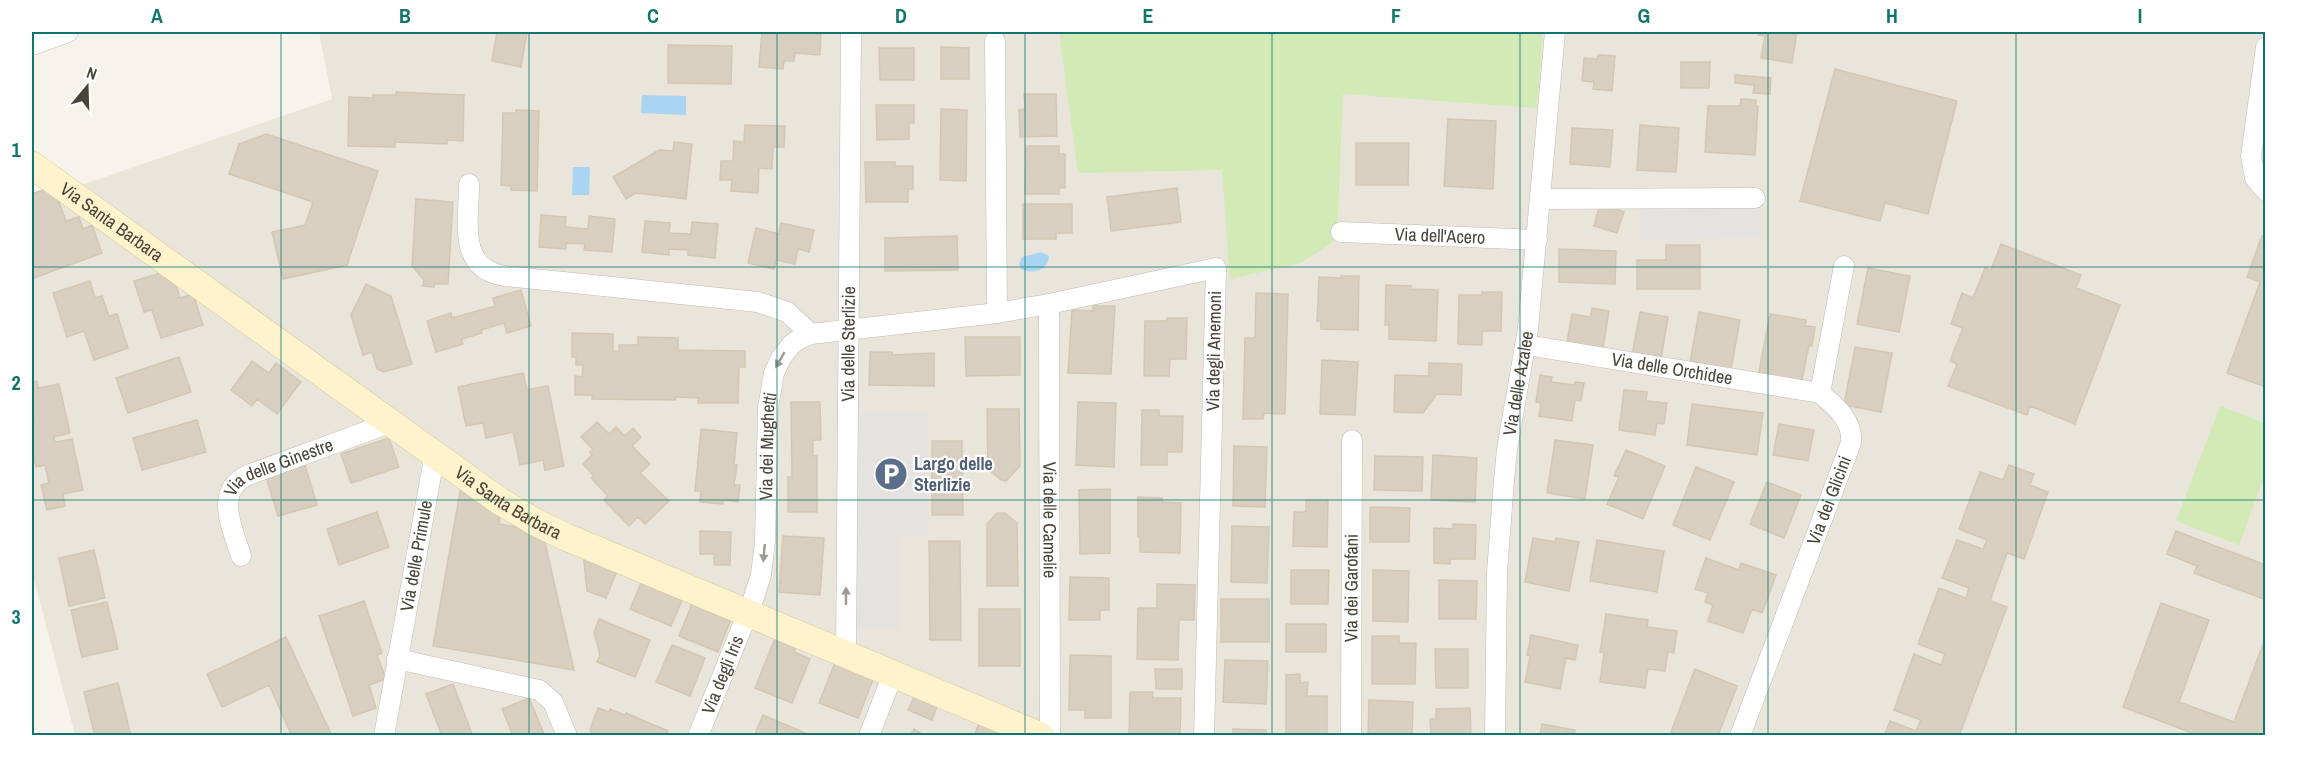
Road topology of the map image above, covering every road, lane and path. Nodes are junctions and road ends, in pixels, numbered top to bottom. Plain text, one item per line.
1 (68, 32) edge
2 (851, 32) edge
3 (1555, 32) edge
4 (995, 41) dead end
5 (32, 45) edge
6 (2265, 47) edge
7 (32, 165) edge
8 (469, 184) dead end
9 (2265, 191) edge
10 (1755, 198) dead end
11 (1541, 199) junction
12 (1341, 232) dead end
13 (1537, 240) junction
14 (1844, 266) dead end
15 (1049, 304) junction
16 (997, 313) junction
17 (849, 331) junction
18 (811, 334) junction
19 (1526, 345) junction
20 (1820, 393) junction
21 (392, 423) junction
22 (1352, 440) dead end
23 (435, 453) junction
24 (241, 556) dead end
25 (748, 614) junction
26 (846, 654) junction
27 (397, 659) junction
28 (893, 674) junction
29 (384, 735) edge
30 (567, 735) edge
31 (698, 735) edge
32 (869, 735) edge
33 (1041, 735) edge
34 (1050, 735) edge
35 (1204, 735) edge
36 (1351, 735) edge
37 (1495, 735) edge
38 (1740, 735) edge

1 - 5 street
2 - 17 street, Via delle Sterlizie
3 - 11 street, Via delle Azalee
4 - 16 street
6 - 9 street
7 - 21 street, Via Santa Barbara
8 - 18 street
10 - 11 street
11 - 13 street, Via delle Azalee
12 - 13 street, Via dell'Acero
13 - 19 street, Via delle Azalee
14 - 20 street
15 - 16 street, Via degli Anemoni
15 - 34 street, Via delle Camelie
15 - 35 street, Via degli Anemoni
16 - 17 street, Via degli Anemoni
17 - 18 street, Via dei Mughetti
26 -> 17 street, Via delle Sterlizie
18 -> 25 street, Via dei Mughetti
19 - 20 street, Via delle Orchidee
19 - 37 street, Via delle Azalee
20 - 38 street, Via dei Glicini
21 - 23 street, Via Santa Barbara
21 - 24 street, Via delle Ginestre
22 - 36 street, Via dei Garofani
23 - 25 street, Via Santa Barbara
23 - 27 street, Via delle Primule
25 - 26 street, Via Santa Barbara
25 - 31 street, Via degli Iris
26 - 28 street, Via Santa Barbara
27 - 29 street, Via delle Primule
27 - 30 street
28 - 32 street
28 - 33 street, Via Santa Barbara

